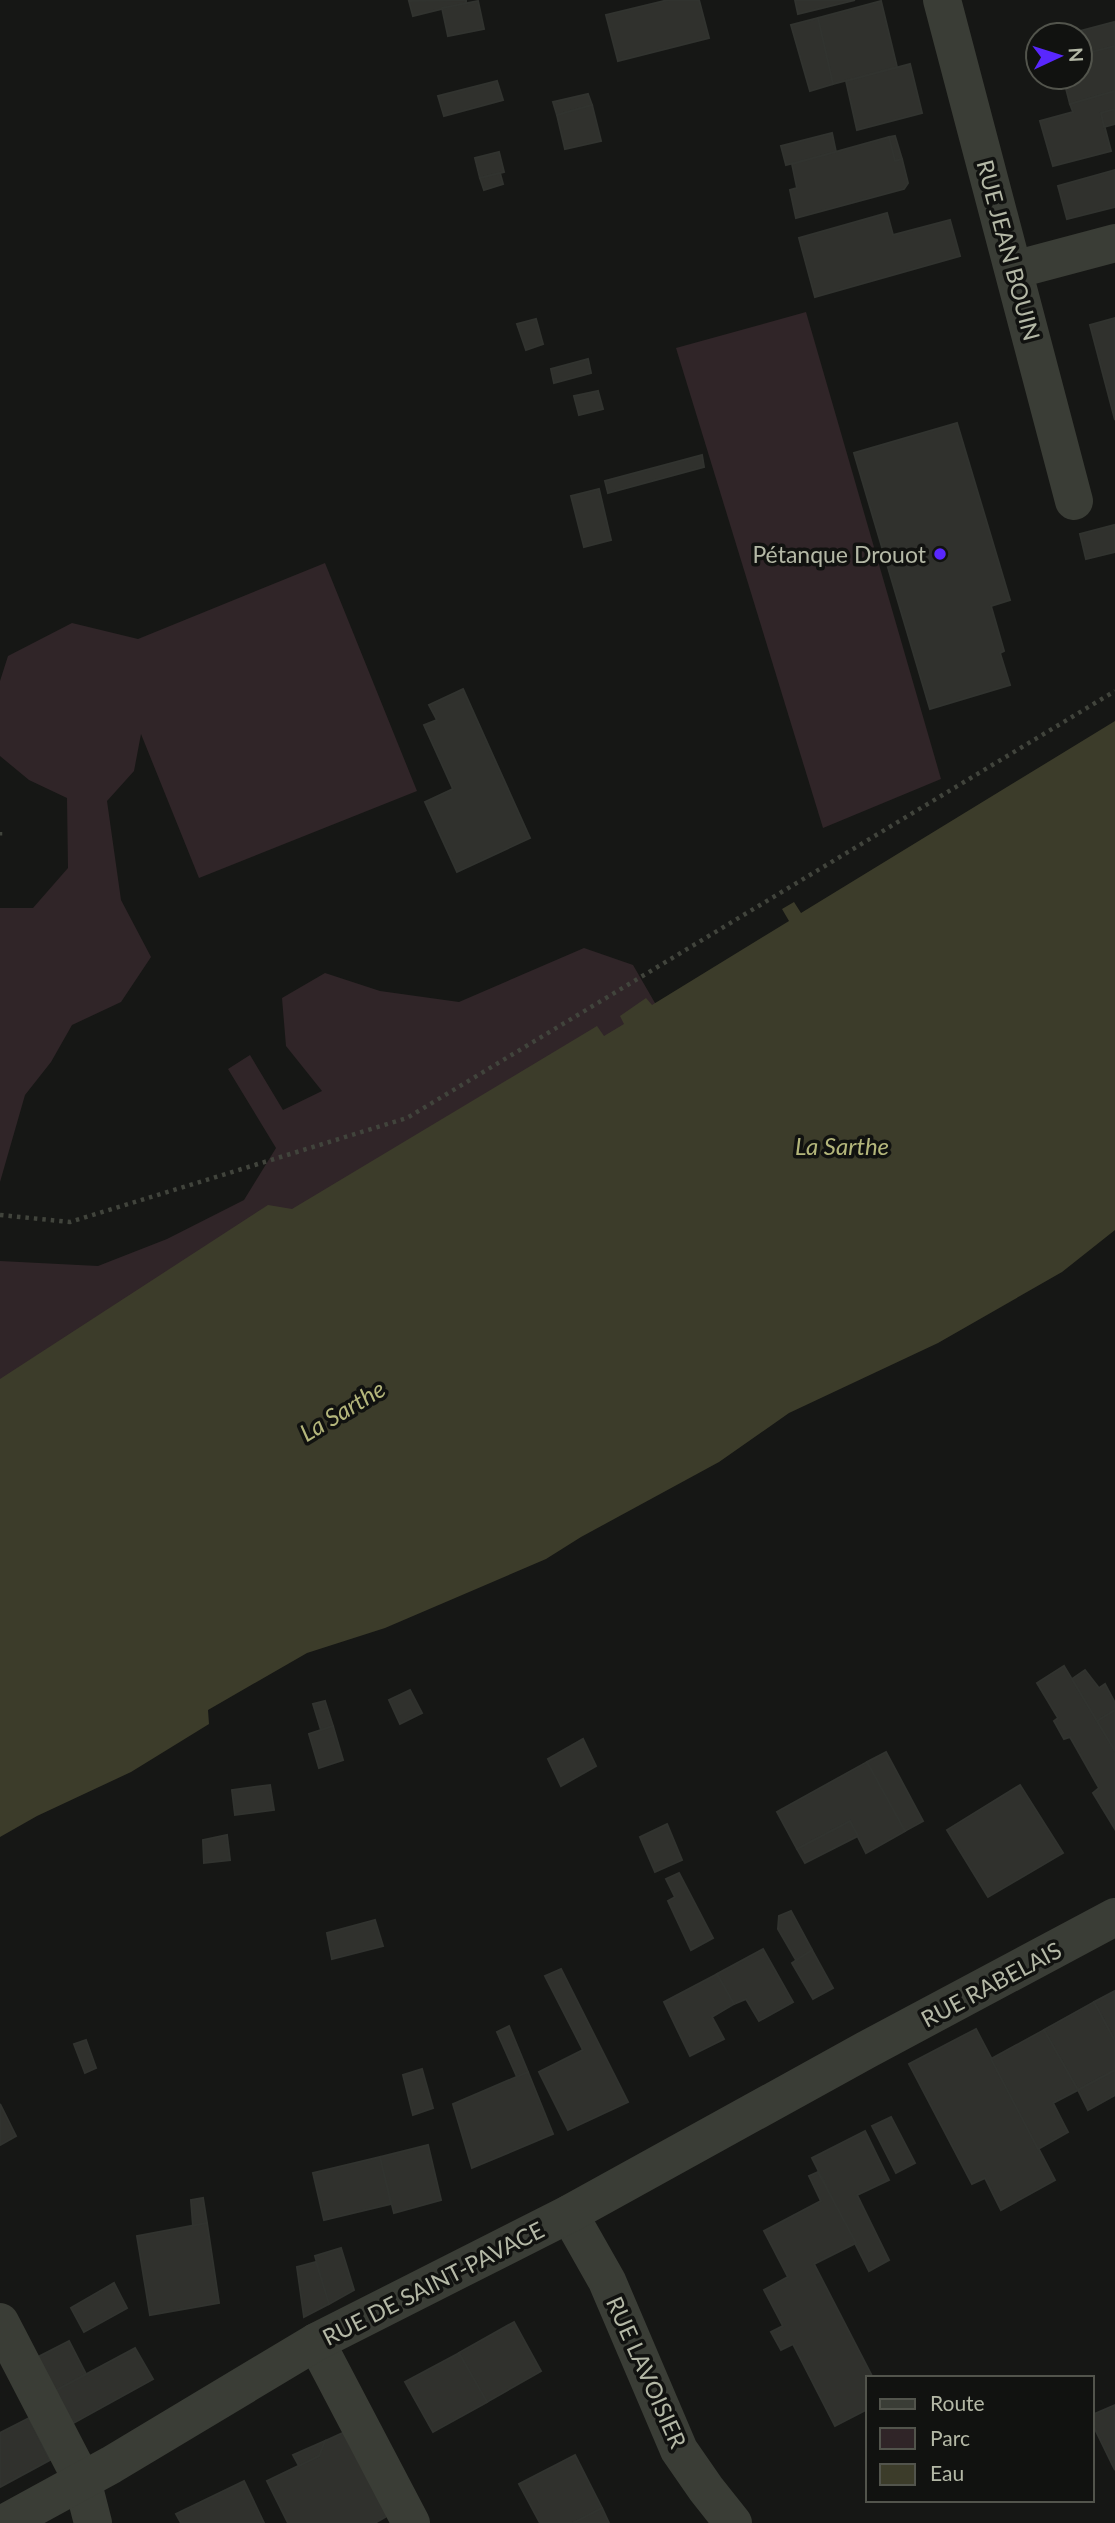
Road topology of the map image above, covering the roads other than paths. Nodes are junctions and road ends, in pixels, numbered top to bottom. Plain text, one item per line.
1 (942, 0) edge
2 (1115, 243) edge
3 (1014, 270) junction
4 (1074, 501) dead end
5 (1115, 1917) edge
6 (866, 2050) joint
7 (569, 2214) junction
8 (0, 2322) edge
9 (316, 2342) junction
10 (82, 2480) junction
11 (5, 2523) edge
12 (93, 2523) edge
13 (411, 2523) edge
14 (733, 2523) edge

1 - 3 street, RUE JEAN BOUIN
2 - 3 street
3 - 4 street, RUE JEAN BOUIN
5 - 6 street, RUE RABELAIS
6 - 7 street, RUE DE SAINT-PAVACE
7 - 9 street, RUE DE SAINT-PAVACE
7 - 14 street, RUE LAVOISIER
8 - 10 street
9 - 10 street, RUE DE SAINT-PAVACE
9 - 13 street
10 - 11 street, RUE DE SAINT-PAVACE
10 - 12 street

